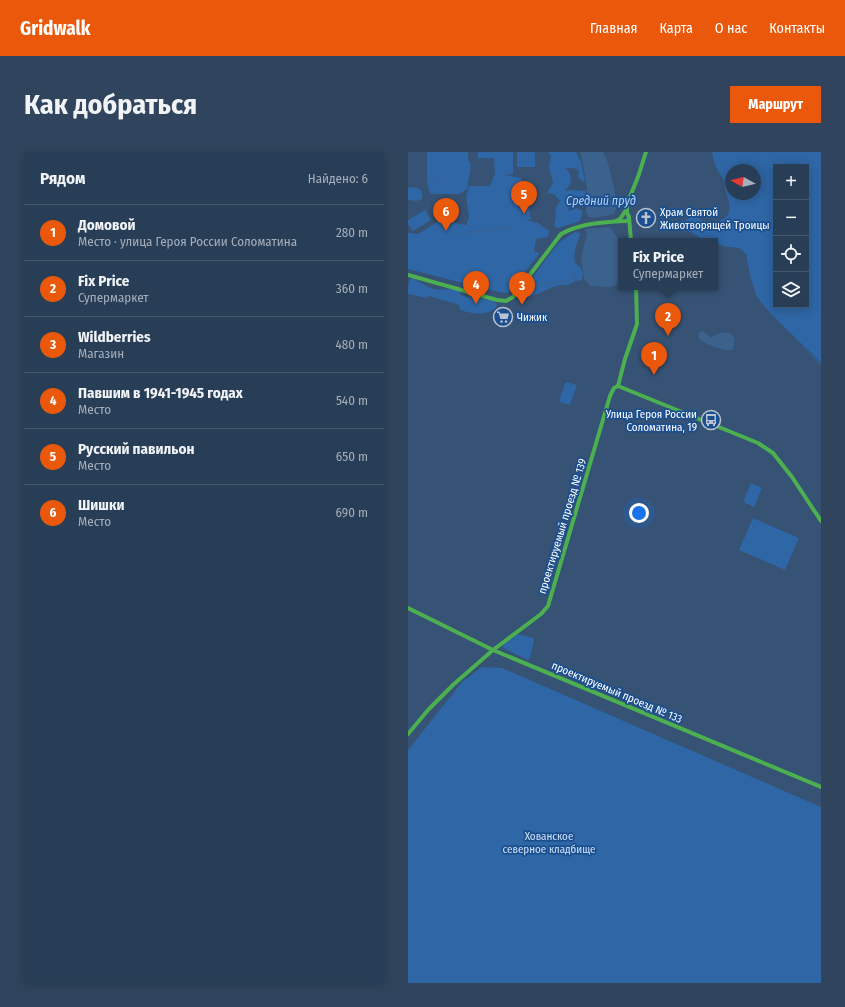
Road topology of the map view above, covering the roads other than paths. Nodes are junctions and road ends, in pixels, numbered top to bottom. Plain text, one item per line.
1 (644, 152) edge
2 (627, 207) junction
3 (622, 216) junction
4 (627, 219) junction
5 (614, 222) junction
6 (631, 238) edge
7 (408, 275) edge
8 (636, 290) edge
9 (618, 386) junction
10 (821, 521) edge
11 (408, 608) edge
12 (494, 650) junction
13 (408, 734) edge
14 (821, 787) edge

1 - 2 street
2 - 3 street
2 - 4 street
3 - 4 street
3 - 4 street
3 - 5 street
4 - 5 street
4 - 6 street
5 - 7 street
8 - 9 street, проектируемый проезд № 139
9 - 10 street
9 - 12 street, проектируемый проезд № 139
11 - 12 street, проектируемый проезд № 133
12 - 13 street, проектируемый проезд № 139
12 - 14 street, проектируемый проезд № 133

